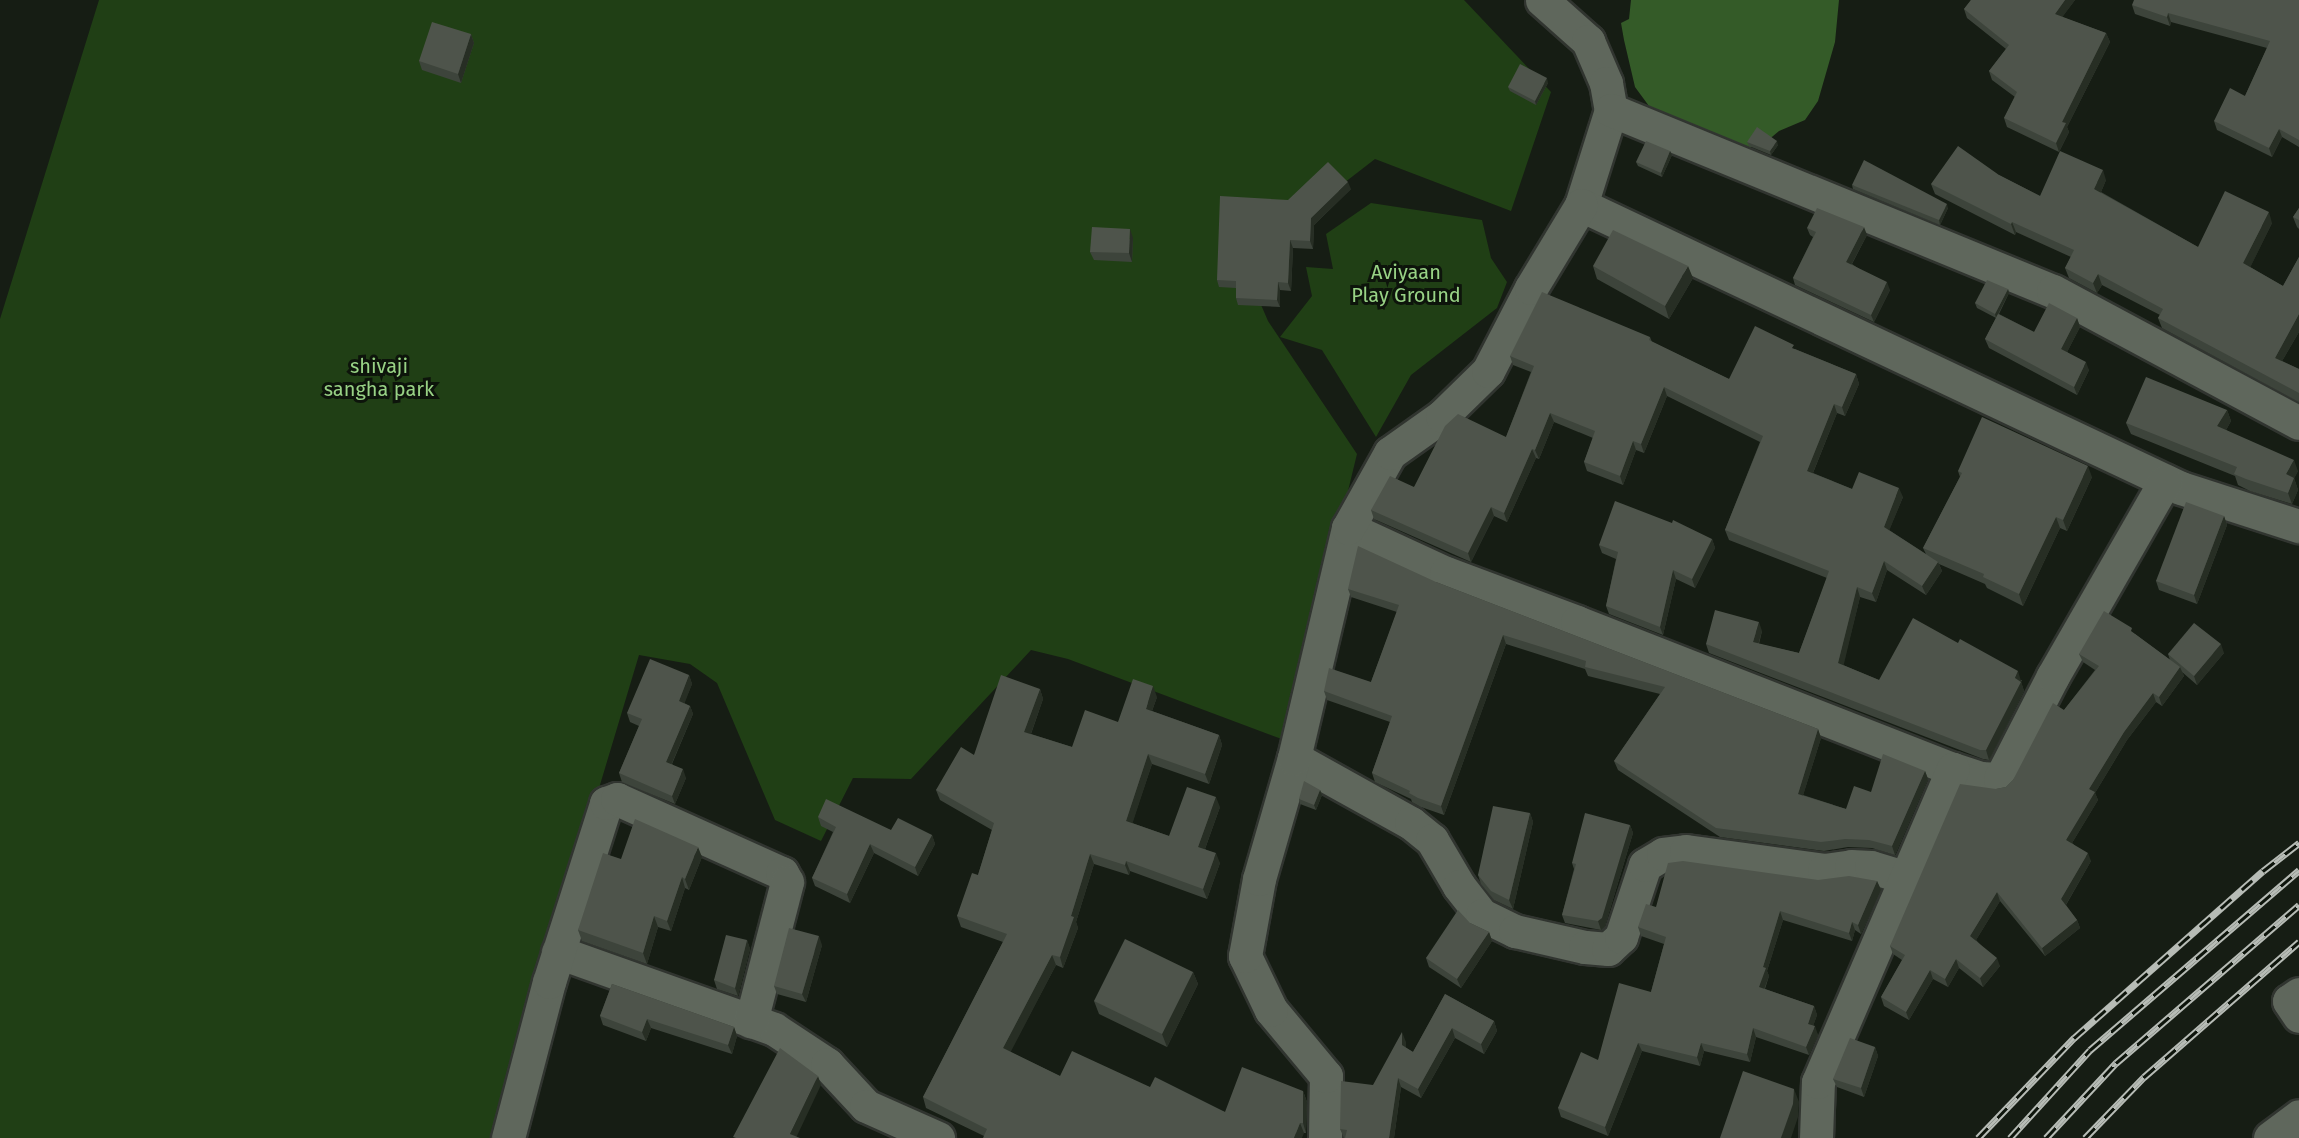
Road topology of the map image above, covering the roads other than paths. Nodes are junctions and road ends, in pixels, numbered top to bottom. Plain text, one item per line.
1 (1542, 0) edge
2 (1611, 110) junction
3 (1581, 205) junction
4 (2299, 423) edge
5 (2165, 481) junction
6 (2299, 526) edge
7 (1348, 528) junction
8 (1294, 758) junction
9 (1953, 769) junction
10 (1906, 878) junction
11 (558, 952) junction
12 (2299, 994) edge
13 (2299, 1016) edge
14 (751, 1021) junction
15 (2299, 1116) edge
16 (508, 1138) edge
17 (938, 1138) edge
18 (1325, 1138) edge
19 (1816, 1138) edge
20 (2271, 1138) edge

1 - 2 street
2 - 3 street
2 - 4 street
3 - 5 street
3 - 7 street
5 - 6 street
5 - 9 street
7 - 8 street
7 - 9 street
8 - 10 street
8 - 18 street
9 - 10 street
10 - 19 street
11 - 14 street
11 - 14 street
11 - 16 street
12 - 13 street
14 - 17 street
15 - 20 street

